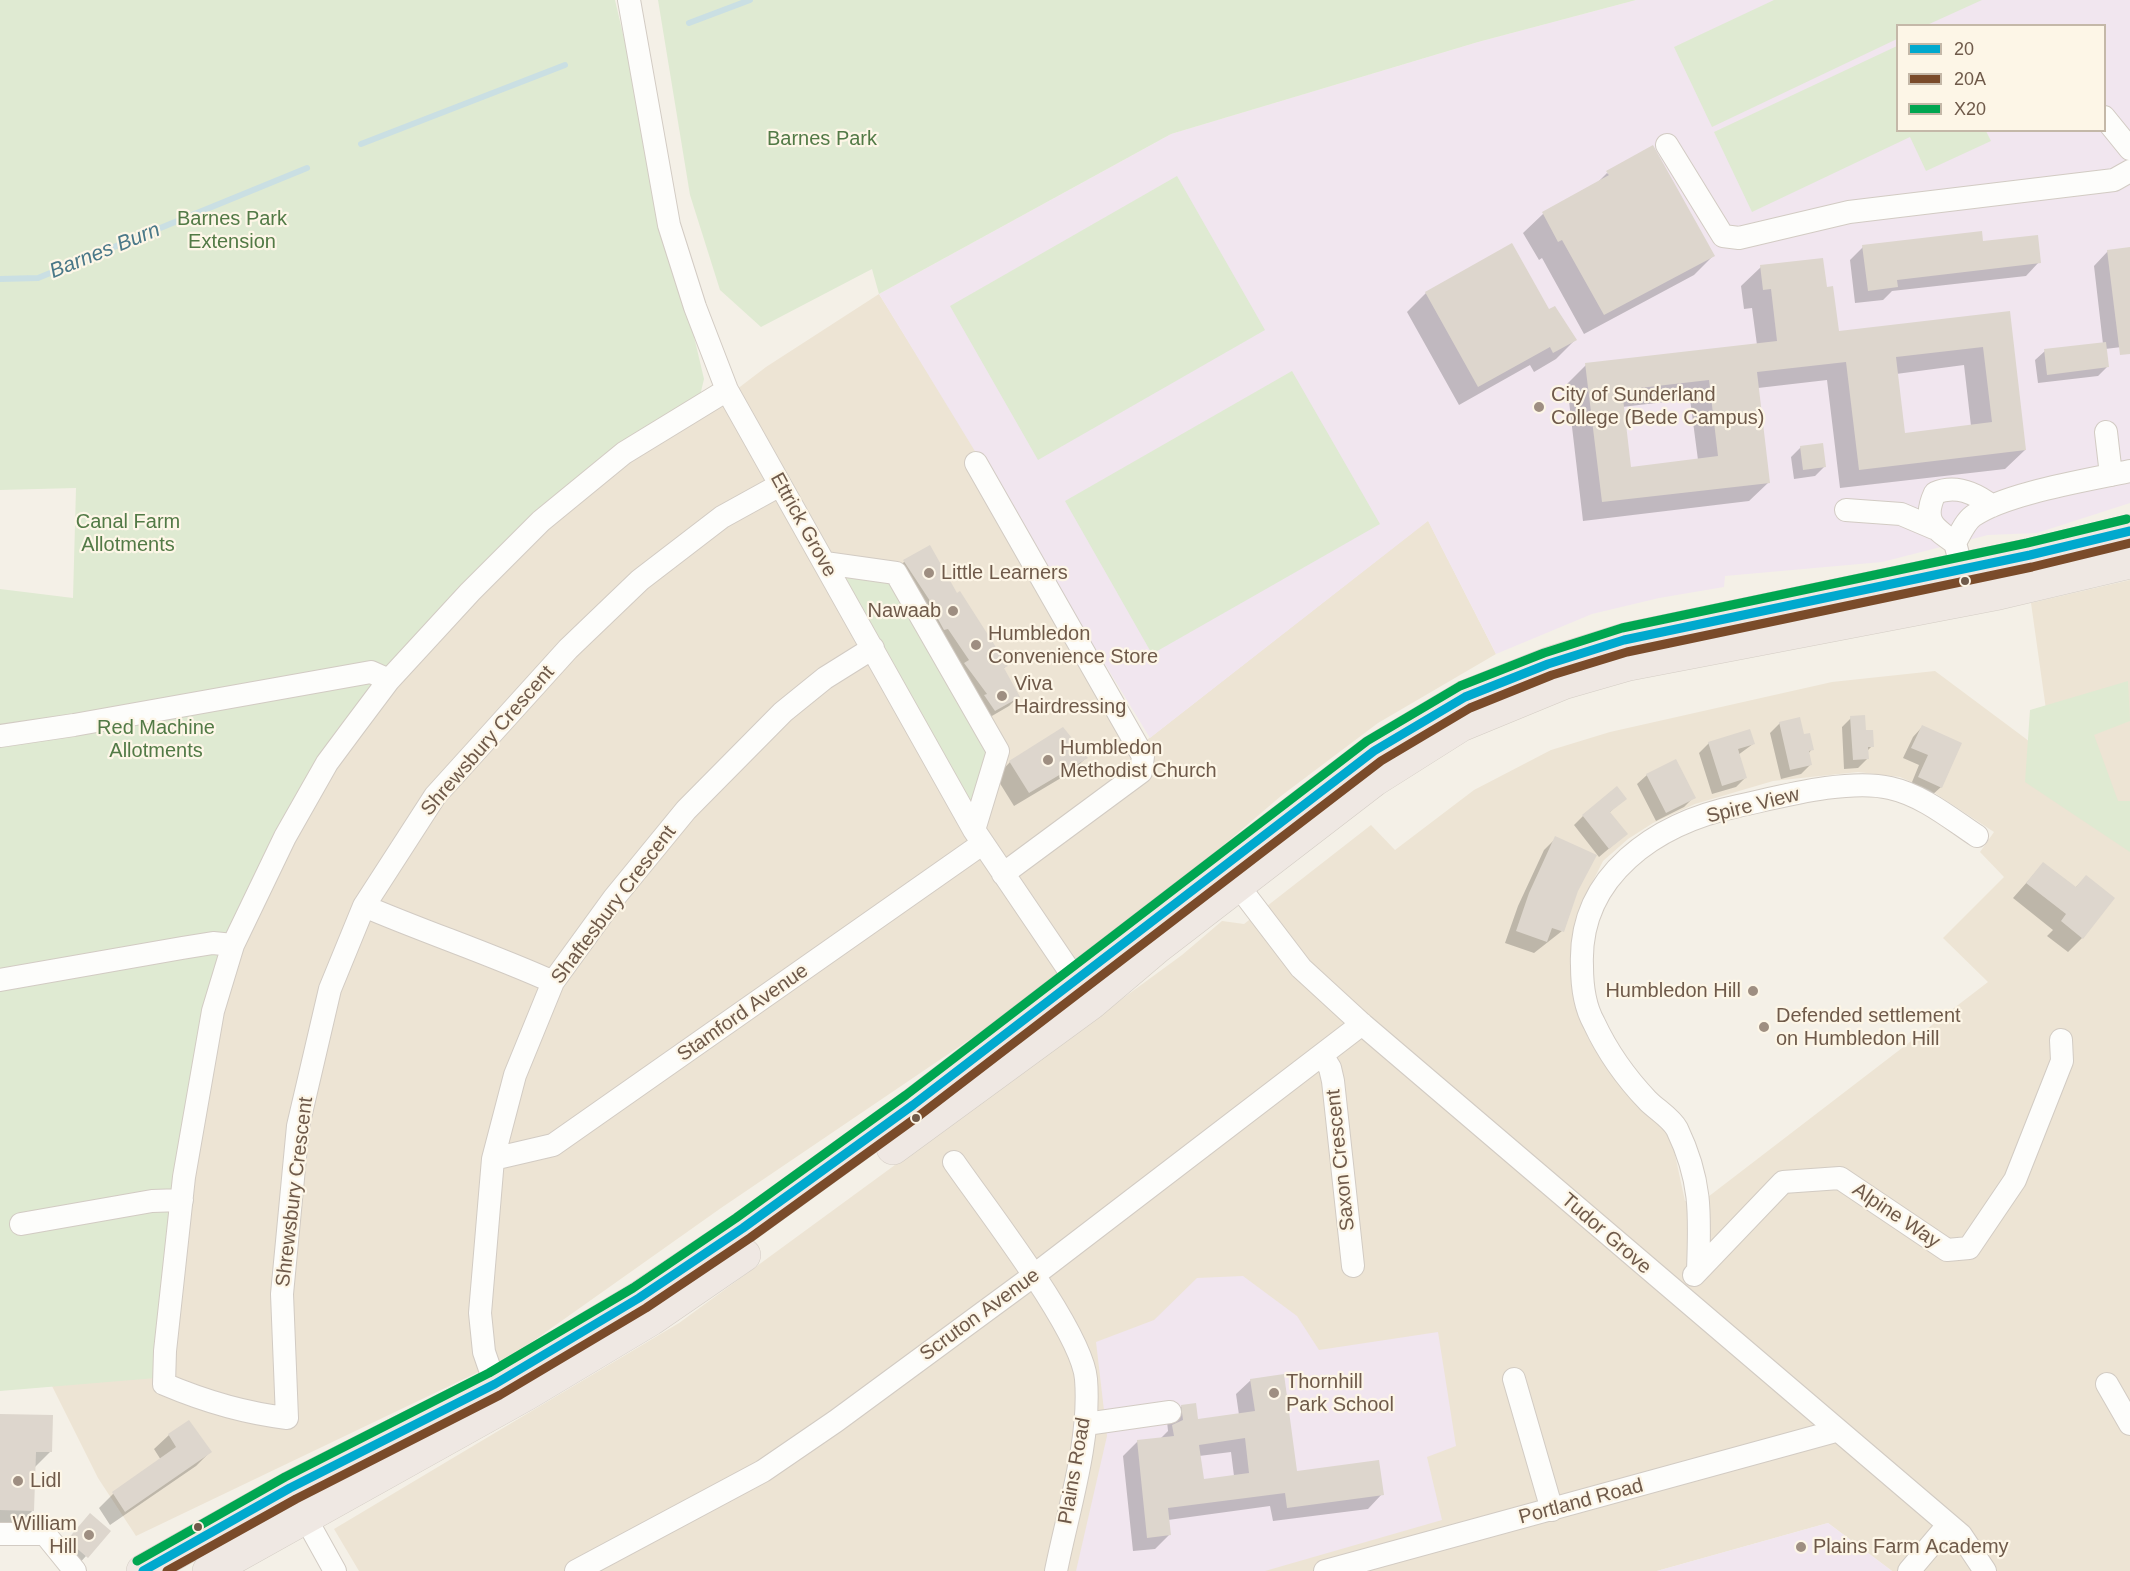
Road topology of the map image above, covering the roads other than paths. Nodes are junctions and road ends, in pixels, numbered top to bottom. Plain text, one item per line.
1 (629, 0) edge
2 (2106, 119) edge
3 (1667, 145) dead end
4 (2130, 148) edge
5 (2130, 171) edge
6 (727, 390) junction
7 (2106, 432) dead end
8 (976, 463) dead end
9 (2121, 473) edge
10 (780, 484) junction
11 (1992, 506) junction
12 (1846, 510) dead end
13 (1934, 528) junction
14 (2130, 531) edge
15 (1958, 556) junction
16 (2130, 562) edge
17 (825, 563) junction
18 (2083, 574) junction
19 (873, 648) junction
20 (389, 680) junction
21 (0, 736) edge
22 (1977, 836) dead end
23 (978, 837) junction
24 (1003, 874) junction
25 (1231, 875) junction
26 (364, 906) junction
27 (233, 945) junction
28 (0, 980) edge
29 (553, 982) junction
30 (1084, 992) junction
31 (1362, 1024) junction
32 (2061, 1040) dead end
33 (1322, 1055) junction
34 (493, 1159) junction
35 (954, 1162) dead end
36 (182, 1200) junction
37 (21, 1224) dead end
38 (1353, 1266) dead end
39 (1698, 1270) junction
40 (1033, 1276) junction
41 (1676, 1293) junction
42 (1514, 1378) dead end
43 (495, 1384) junction
44 (2107, 1384) dead end
45 (1170, 1412) dead end
46 (1086, 1424) junction
47 (2130, 1424) edge
48 (1836, 1431) junction
49 (290, 1488) junction
50 (1552, 1510) junction
51 (304, 1516) junction
52 (1948, 1525) junction
53 (0, 1534) edge
54 (75, 1571) edge
55 (143, 1571) edge
56 (209, 1571) edge
57 (334, 1571) edge
58 (576, 1571) edge
59 (1056, 1571) edge
60 (1325, 1571) edge
61 (1909, 1571) edge
62 (1985, 1571) edge

1 - 6 street, Ettrick Grove
2 - 4 street
3 - 5 street
6 - 10 street, Ettrick Grove
6 - 20 street
7 - 9 street
8 - 24 street
9 - 11 street
10 - 17 street, Ettrick Grove
10 - 26 street, Shrewsbury Crescent
11 - 13 street
11 - 15 street
12 - 13 street
13 - 15 street
14 - 15 highway
15 - 18 street
15 - 25 highway
16 - 18 highway
17 - 19 street, Ettrick Grove
17 - 23 street
18 - 25 highway
19 - 23 street, Ettrick Grove
19 - 29 street, Shaftesbury Crescent
20 - 21 street
20 - 27 street
22 - 39 street, Spire View
23 - 24 street, Ettrick Grove
23 - 34 street, Stamford Avenue
24 - 30 street, Ettrick Grove
25 - 30 highway
25 - 31 street, Tudor Grove
26 - 29 street
26 - 36 street, Shrewsbury Crescent
27 - 28 street
27 - 36 street
29 - 34 street, Shaftesbury Crescent
30 - 43 highway
30 - 51 highway
31 - 33 street, Scruton Avenue
31 - 41 street, Tudor Grove
32 - 39 street, Alpine Way
33 - 38 street, Saxon Crescent
33 - 40 street, Scruton Avenue
34 - 43 street, Shaftesbury Crescent
35 - 40 street, Plains Road
36 - 37 street
39 - 41 street, Alpine Way
40 - 46 street, Plains Road
40 - 58 street, Scruton Avenue
41 - 48 street, Tudor Grove
42 - 50 street
43 - 49 highway
44 - 47 street
45 - 46 street
46 - 59 street, Plains Road
48 - 50 street, Portland Road
48 - 52 street, Tudor Grove
49 - 51 highway
49 - 55 highway
50 - 60 street, Portland Road
51 - 56 highway
51 - 57 street
52 - 61 street
52 - 62 street, Tudor Grove
53 - 54 street

